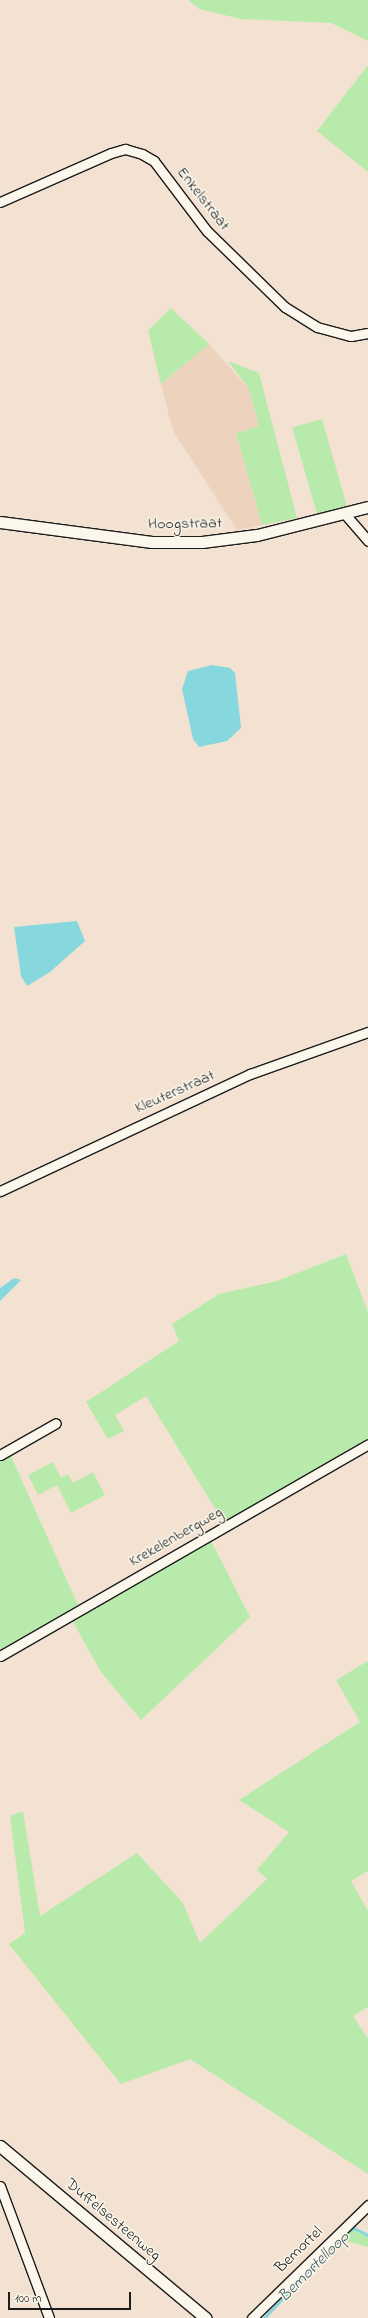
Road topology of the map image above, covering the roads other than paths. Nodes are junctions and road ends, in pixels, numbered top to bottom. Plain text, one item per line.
1 (0, 202) edge
2 (368, 333) edge
3 (368, 507) edge
4 (344, 513) junction
5 (0, 522) edge
6 (368, 541) edge
7 (368, 1032) edge
8 (0, 1191) edge
9 (56, 1423) dead end
10 (368, 1444) edge
11 (0, 1455) edge
12 (0, 1656) edge
13 (0, 2146) edge
14 (0, 2186) edge
15 (368, 2205) edge
16 (49, 2318) edge
17 (206, 2318) edge
18 (252, 2318) edge

1 - 2 street, Enkelstraat
3 - 4 street, Hoogstraat
4 - 5 street, Hoogstraat
4 - 6 street
7 - 8 street, Kleuterstraat
9 - 11 street
10 - 12 street, Krekelenbergweg
13 - 17 street, Duffelsesteenweg
14 - 16 street
15 - 18 street, Bemortel

